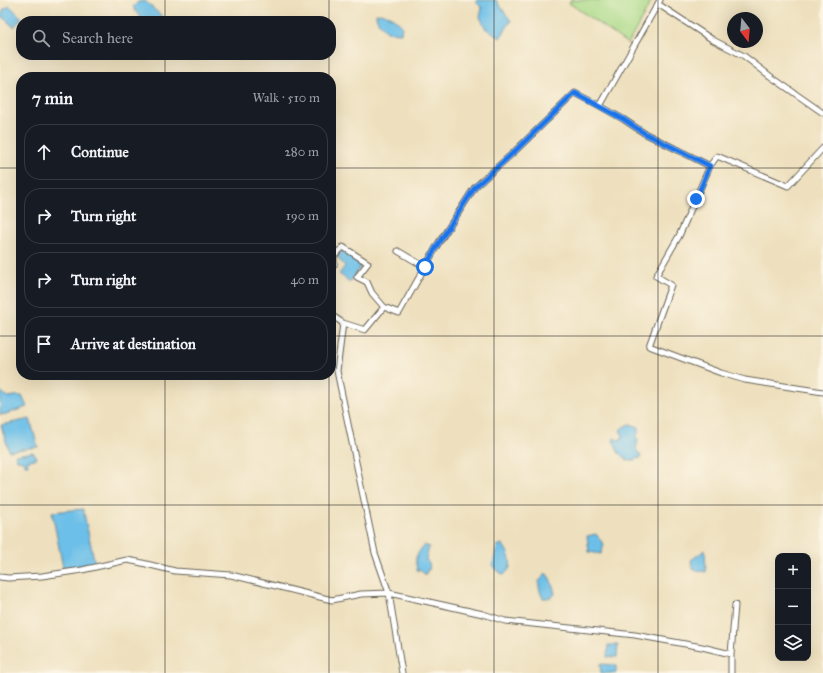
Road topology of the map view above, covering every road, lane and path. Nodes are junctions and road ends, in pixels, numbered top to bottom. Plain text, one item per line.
1 (659, 2) edge
2 (600, 106) junction
3 (823, 113) edge
4 (823, 148) edge
5 (710, 166) junction
6 (398, 251) dead end
7 (336, 254) edge
8 (425, 267) junction
9 (384, 306) junction
10 (336, 318) edge
11 (344, 323) junction
12 (823, 392) edge
13 (0, 577) edge
14 (389, 593) junction
15 (735, 605) dead end
16 (731, 654) junction
17 (402, 673) edge
18 (731, 673) edge

1 - 2 street
1 - 3 street
2 - 5 street
2 - 8 street
4 - 5 street
5 - 12 street
6 - 8 street
7 - 9 street
8 - 9 street
9 - 11 street
10 - 11 street
11 - 14 street
13 - 14 street
14 - 16 street
14 - 17 street
15 - 16 street
16 - 18 street

